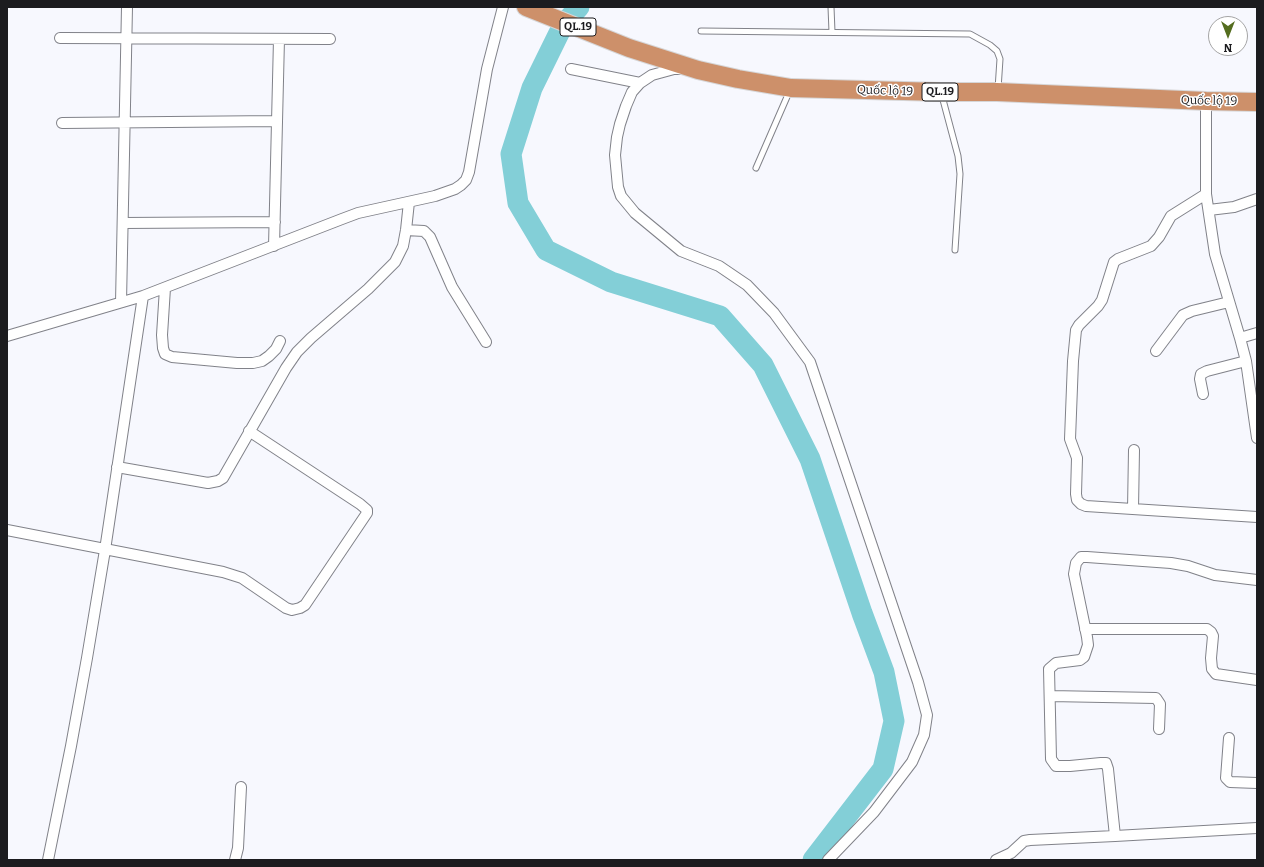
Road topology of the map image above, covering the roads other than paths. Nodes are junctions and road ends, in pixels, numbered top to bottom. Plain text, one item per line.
1 (127, 7) edge
2 (503, 7) edge
3 (526, 7) edge
4 (831, 7) edge
5 (701, 31) dead end
6 (832, 32) junction
7 (60, 38) dead end
8 (126, 39) junction
9 (279, 39) junction
10 (330, 39) dead end
11 (571, 68) dead end
12 (698, 70) junction
13 (640, 83) junction
14 (791, 88) junction
15 (941, 92) junction
16 (997, 92) junction
17 (1206, 101) junction
18 (1257, 102) edge
19 (277, 121) junction
20 (125, 122) junction
21 (62, 123) dead end
22 (756, 168) dead end
23 (1206, 194) junction
24 (1257, 199) edge
25 (409, 202) junction
26 (1209, 210) junction
27 (275, 222) junction
28 (123, 223) junction
29 (406, 230) junction
30 (274, 246) junction
31 (955, 250) dead end
32 (164, 288) junction
33 (143, 296) junction
34 (121, 302) junction
35 (1229, 302) junction
36 (1257, 333) edge
37 (7, 336) edge
38 (1240, 338) junction
39 (280, 341) dead end
40 (486, 342) dead end
41 (1156, 351) dead end
42 (1246, 361) junction
43 (1203, 394) dead end
44 (249, 431) junction
45 (1257, 438) edge
46 (1134, 450) dead end
47 (118, 467) junction
48 (1133, 509) junction
49 (1257, 517) edge
50 (7, 530) edge
51 (105, 550) junction
52 (1257, 580) edge
53 (1085, 629) junction
54 (1257, 680) edge
55 (1050, 696) junction
56 (1159, 729) dead end
57 (1229, 738) dead end
58 (1257, 784) edge
59 (241, 787) dead end
60 (1257, 828) edge
61 (1115, 836) junction
62 (48, 860) edge
63 (236, 860) edge
64 (828, 860) edge
65 (996, 860) edge

1 - 8 street
2 - 25 street
3 - 12 highway, Quốc lộ 19 / QL.19
4 - 6 lane
5 - 6 lane
6 - 16 lane
7 - 8 street
8 - 9 street
8 - 20 street
9 - 10 street
9 - 19 street
11 - 13 street
12 - 13 street
12 - 14 highway, Quốc lộ 19 / QL.19
13 - 64 street
14 - 15 highway, Quốc lộ 19 / QL.19
14 - 22 lane
15 - 16 highway, Quốc lộ 19 / QL.19
15 - 31 lane
16 - 17 highway, Quốc lộ 19 / QL.19
17 - 18 highway, Quốc lộ 19 / QL.19
17 - 23 street
19 - 20 street
19 - 27 street
20 - 21 street
20 - 28 street
23 - 26 street
23 - 48 street
24 - 26 street
25 - 29 street
25 - 30 street
26 - 35 street
27 - 28 street
27 - 30 street
28 - 34 street
29 - 40 street
29 - 44 street
30 - 32 street
32 - 33 street
32 - 39 street
33 - 34 street
33 - 47 street
34 - 37 street
35 - 38 street
35 - 41 street
36 - 38 street
38 - 42 street
42 - 43 street
42 - 45 street
44 - 47 street
44 - 51 street
46 - 48 street
47 - 51 street
48 - 49 street
50 - 51 street
51 - 62 street
52 - 53 street
53 - 54 street
53 - 55 street
55 - 56 street
55 - 61 street
57 - 58 street
59 - 63 street
60 - 61 street
61 - 65 street

